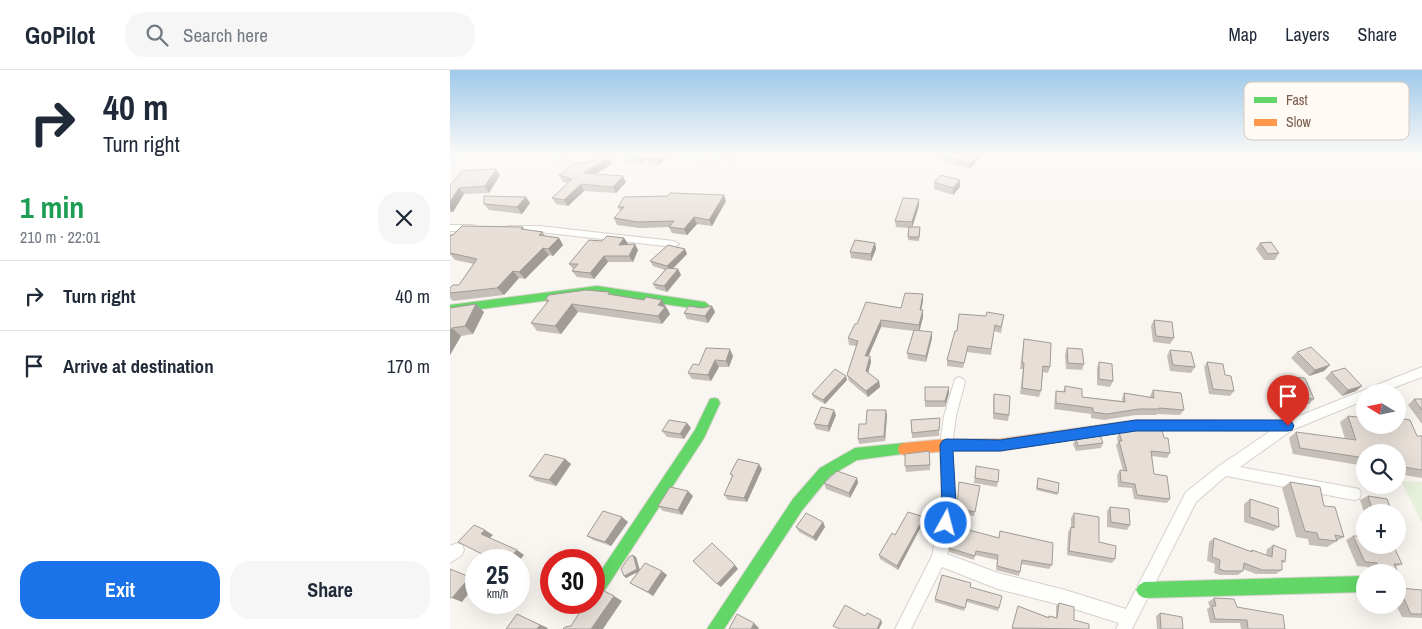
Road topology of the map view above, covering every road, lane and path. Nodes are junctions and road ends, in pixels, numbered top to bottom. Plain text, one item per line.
1 (450, 228) edge
2 (674, 244) edge
3 (705, 306) edge
4 (450, 309) edge
5 (1422, 372) edge
6 (959, 382) dead end
7 (1391, 384) edge
8 (1356, 399) edge
9 (714, 403) dead end
10 (1288, 426) junction
11 (946, 445) junction
12 (1224, 470) junction
13 (1354, 494) dead end
14 (939, 558) junction
15 (605, 577) edge
16 (1356, 584) edge
17 (1144, 590) junction
18 (1126, 624) edge
19 (715, 629) edge
20 (903, 629) edge

1 - 2 street
3 - 4 street
5 - 7 street
6 - 11 street
8 - 10 street
9 - 15 street
10 - 11 street
10 - 12 street
11 - 14 street
11 - 19 street
12 - 13 street
12 - 17 street
14 - 18 street
14 - 20 street
16 - 17 street
17 - 18 street

